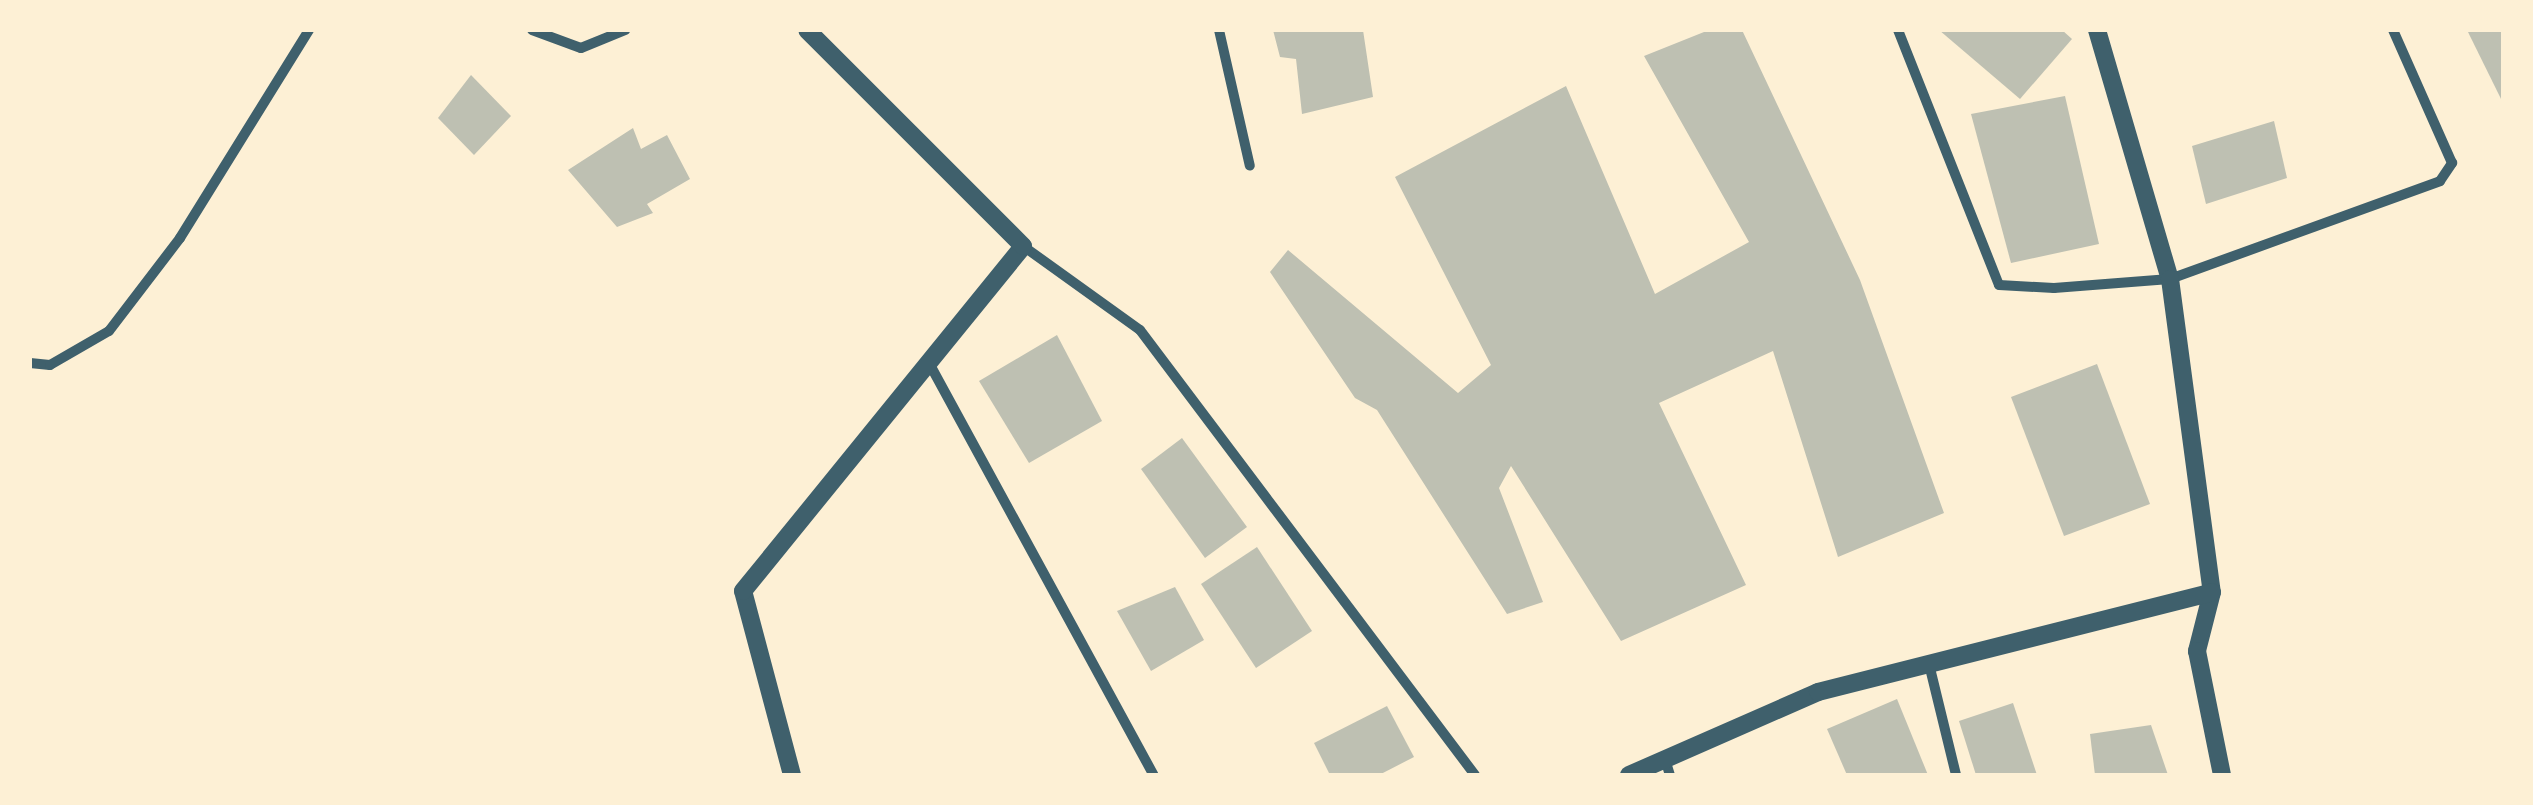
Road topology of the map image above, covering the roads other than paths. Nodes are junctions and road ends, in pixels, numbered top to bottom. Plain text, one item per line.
1 (309, 30) edge
2 (532, 30) edge
3 (625, 30) edge
4 (807, 30) edge
5 (1219, 30) edge
6 (1898, 30) edge
7 (2098, 30) edge
8 (2392, 30) edge
9 (1250, 166) dead end
10 (1023, 246) junction
11 (2170, 279) junction
12 (30, 363) edge
13 (929, 363) junction
14 (2212, 592) junction
15 (1930, 664) junction
16 (1667, 767) edge
17 (792, 775) edge
18 (1154, 775) edge
19 (1474, 775) edge
20 (1628, 775) edge
21 (1956, 775) edge
22 (2222, 775) edge

1 - 12 street
2 - 3 street
4 - 10 street
5 - 9 street
6 - 11 street
7 - 11 street
8 - 11 street
10 - 13 street
10 - 19 street
11 - 14 street
13 - 17 street
13 - 18 street
14 - 15 street
14 - 22 street
15 - 16 street
15 - 21 street
16 - 20 street

